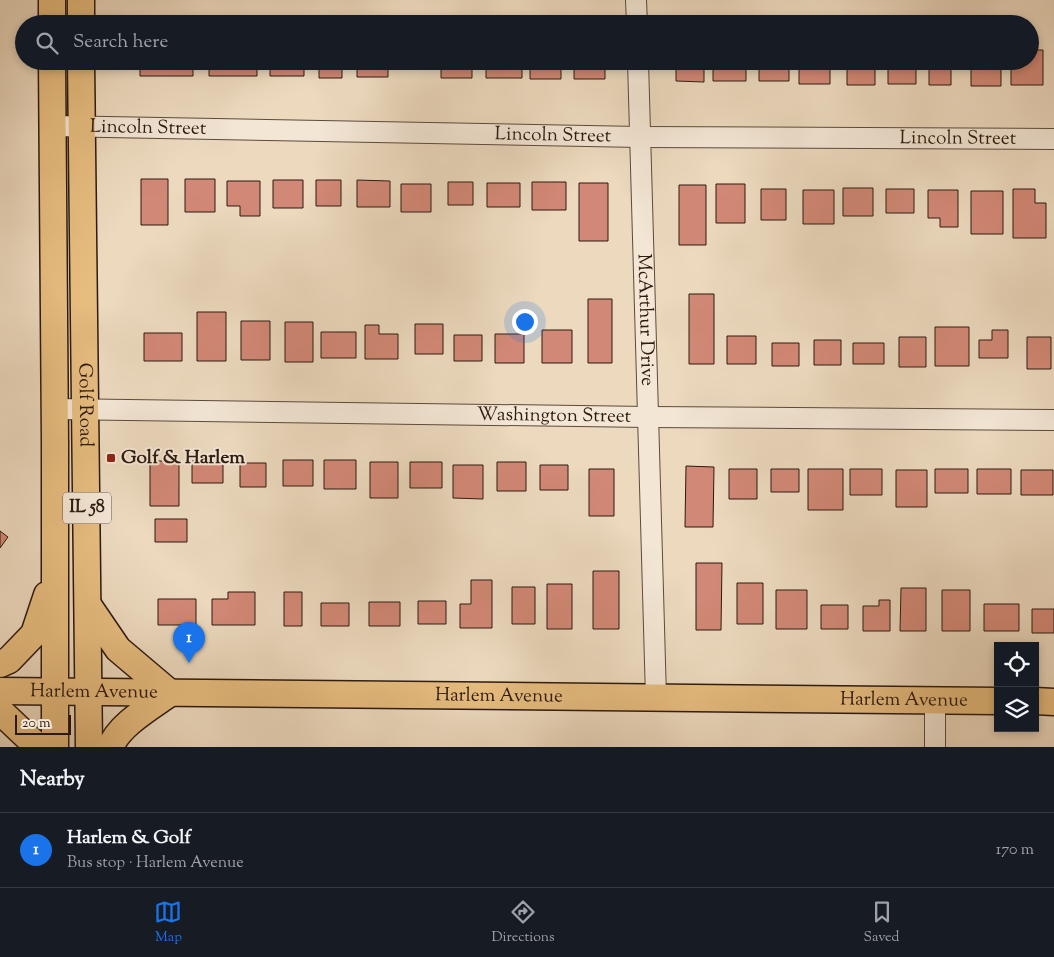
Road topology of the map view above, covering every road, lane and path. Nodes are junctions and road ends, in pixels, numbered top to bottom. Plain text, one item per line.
1 (52, 0) edge
2 (81, 0) edge
3 (636, 0) edge
4 (52, 15) edge
5 (81, 15) edge
6 (637, 15) edge
7 (52, 70) edge
8 (81, 70) edge
9 (638, 70) edge
10 (52, 126) junction
11 (82, 126) junction
12 (640, 137) junction
13 (1054, 139) edge
14 (54, 409) junction
15 (86, 410) junction
16 (648, 417) junction
17 (1054, 420) edge
18 (55, 570) junction
19 (88, 605) junction
20 (0, 664) edge
21 (0, 691) edge
22 (55, 692) junction
23 (89, 692) junction
24 (170, 693) junction
25 (656, 698) junction
26 (935, 700) junction
27 (994, 701) edge
28 (1039, 701) edge
29 (1054, 702) edge
30 (0, 711) edge
31 (38, 747) edge
32 (54, 747) edge
33 (89, 747) edge
34 (111, 747) edge
35 (935, 747) edge

1 - 4 main road
2 - 5 main road
3 - 6 street
7 - 10 main road, Golf Road / IL 58
8 - 11 main road, Golf Road / IL 58
9 - 12 street, McArthur Drive
10 - 11 street, Lincoln Street
10 - 14 main road, Golf Road / IL 58
11 - 12 street, Lincoln Street
11 - 15 main road, Golf Road / IL 58
12 - 13 street, Lincoln Street
12 - 16 street, McArthur Drive
14 - 15 street, Washington Street
14 - 18 main road, Golf Road / IL 58
15 - 16 street, Washington Street
15 - 19 main road, Golf Road / IL 58
16 - 17 street, Washington Street
16 - 25 street, McArthur Drive
18 - 20 main road
18 - 22 main road, Golf Road / IL 58
19 - 23 main road, Golf Road / IL 58
19 - 24 main road
21 - 22 main road, Harlem Avenue
22 - 23 main road, Harlem Avenue
22 - 32 main road, Golf Road / IL 58
23 - 24 main road, Harlem Avenue
23 - 33 main road, Golf Road / IL 58
24 - 25 main road, Harlem Avenue
24 - 34 main road
25 - 26 main road, Harlem Avenue
26 - 27 main road, Harlem Avenue
26 - 35 street
28 - 29 main road
30 - 31 main road

